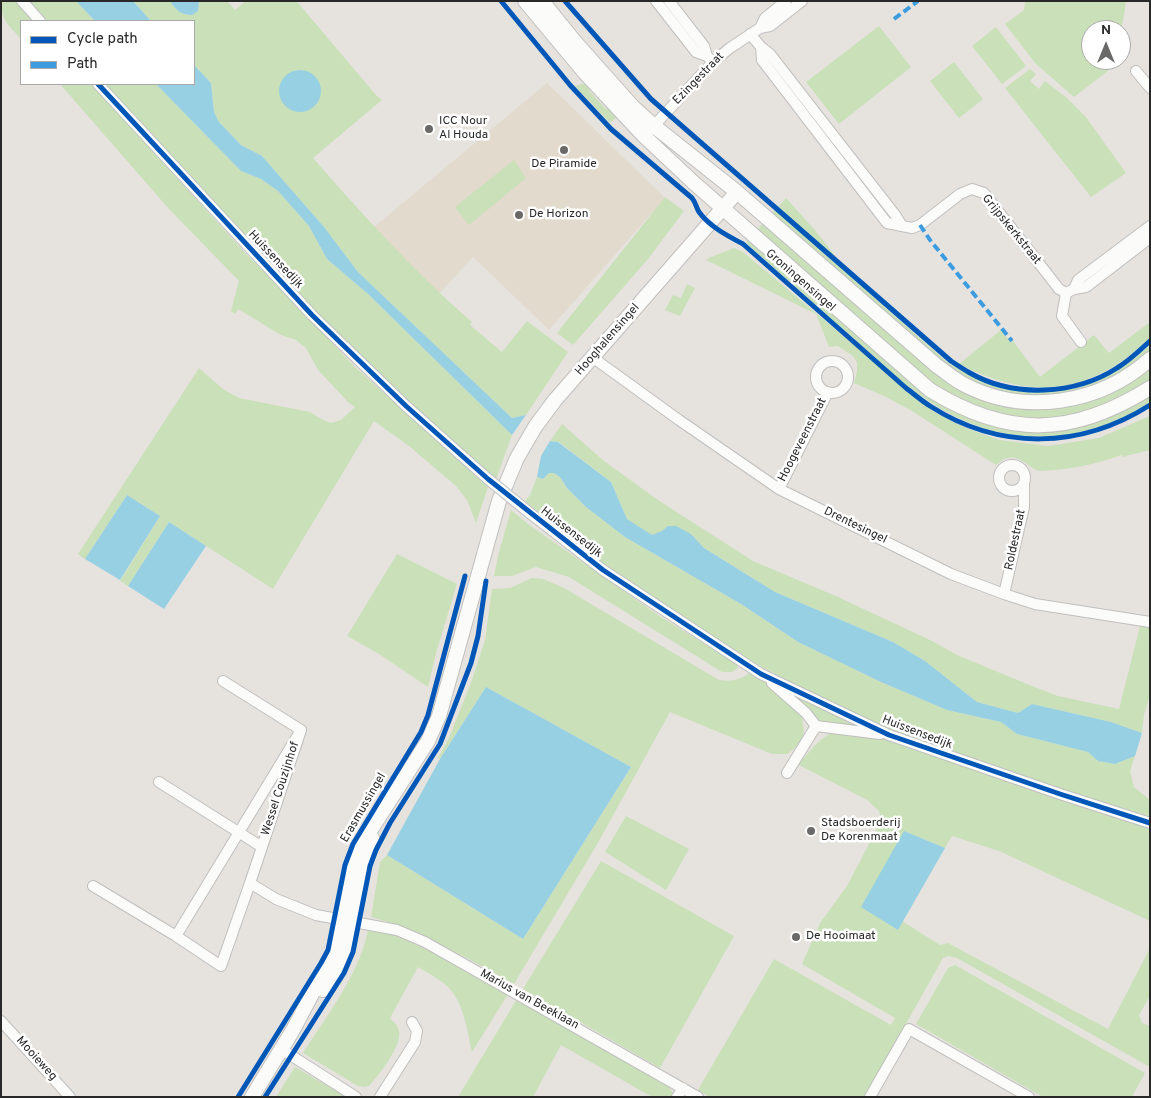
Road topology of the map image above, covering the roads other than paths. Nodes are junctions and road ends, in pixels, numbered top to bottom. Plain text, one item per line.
1 (22, 1) edge
2 (525, 1) edge
3 (542, 1) edge
4 (656, 1) edge
5 (669, 1) edge
6 (786, 1) edge
7 (802, 1) edge
8 (39, 20) edge
9 (760, 28) junction
10 (750, 34) junction
11 (710, 59) junction
12 (1136, 71) dead end
13 (99, 85) edge
14 (1150, 88) edge
15 (649, 131) junction
16 (737, 192) junction
17 (723, 208) junction
18 (1150, 226) edge
19 (1150, 238) edge
20 (1070, 291) junction
21 (1081, 342) dead end
22 (592, 357) junction
23 (1150, 359) edge
24 (1150, 388) edge
25 (828, 392) dead end
26 (1024, 484) dead end
27 (779, 489) junction
28 (498, 501) joint
29 (1004, 594) junction
30 (1150, 622) edge
31 (761, 674) junction
32 (223, 681) dead end
33 (816, 726) junction
34 (301, 730) junction
35 (889, 735) junction
36 (787, 773) dead end
37 (159, 782) dead end
38 (1150, 823) edge
39 (238, 833) junction
40 (262, 847) junction
41 (250, 883) junction
42 (93, 886) dead end
43 (346, 920) junction
44 (176, 936) junction
45 (1, 1021) edge
46 (412, 1022) dead end
47 (281, 1049) junction
48 (680, 1092) edge
49 (70, 1097) edge
50 (252, 1097) edge
51 (356, 1097) edge
52 (380, 1097) edge
53 (698, 1097) edge
54 (870, 1097) edge
55 (1029, 1097) edge

1 - 8 street
2 - 15 street, Groningensingel
3 - 15 street, Groningensingel
4 - 11 street
5 - 11 street
6 - 9 street, Ezingestraat
7 - 9 street, Ezingestraat
9 - 10 street, Ezingestraat
10 - 11 street, Ezingestraat
10 - 20 street, Grijpskerkstraat
11 - 15 street, Ezingestraat
12 - 14 street
13 - 31 street, Huissensedijk, bridge
15 - 16 street, Groningensingel
15 - 17 street, Groningensingel
16 - 17 street, Hooghalensingel
16 - 23 street, Groningensingel
17 - 22 street, Hooghalensingel
17 - 24 street, Groningensingel
18 - 20 street
19 - 20 street
20 - 21 street
22 - 27 street, Drentesingel
22 - 28 street, Hooghalensingel
25 - 27 street, Hoogeveenstraat
26 - 29 street, Roldestraat
27 - 29 street, Drentesingel
28 - 43 street, Erasmussingel
29 - 30 street, Drentesingel
31 - 33 street, Huissensedijk
31 - 35 street, Huissensedijk
32 - 34 street, Wessel Couzijnhof
33 - 35 street, Huissensedijk
33 - 36 street
34 - 39 street, Wessel Couzijnhof
34 - 40 street, Wessel Couzijnhof
35 - 38 street, Huissensedijk
37 - 39 street, Wessel Couzijnhof
39 - 40 street, Wessel Couzijnhof
39 - 44 street, Wessel Couzijnhof
40 - 41 street, Wessel Couzijnhof
41 - 43 street
41 - 44 street, Wessel Couzijnhof
42 - 44 street, Wessel Couzijnhof
43 - 47 street, Erasmussingel
43 - 48 street, Marius van Beeklaan
45 - 49 street, Mooieweg
46 - 52 street
47 - 50 street, Erasmussingel
47 - 51 street
48 - 53 street, Marius van Beeklaan
54 - 55 street

